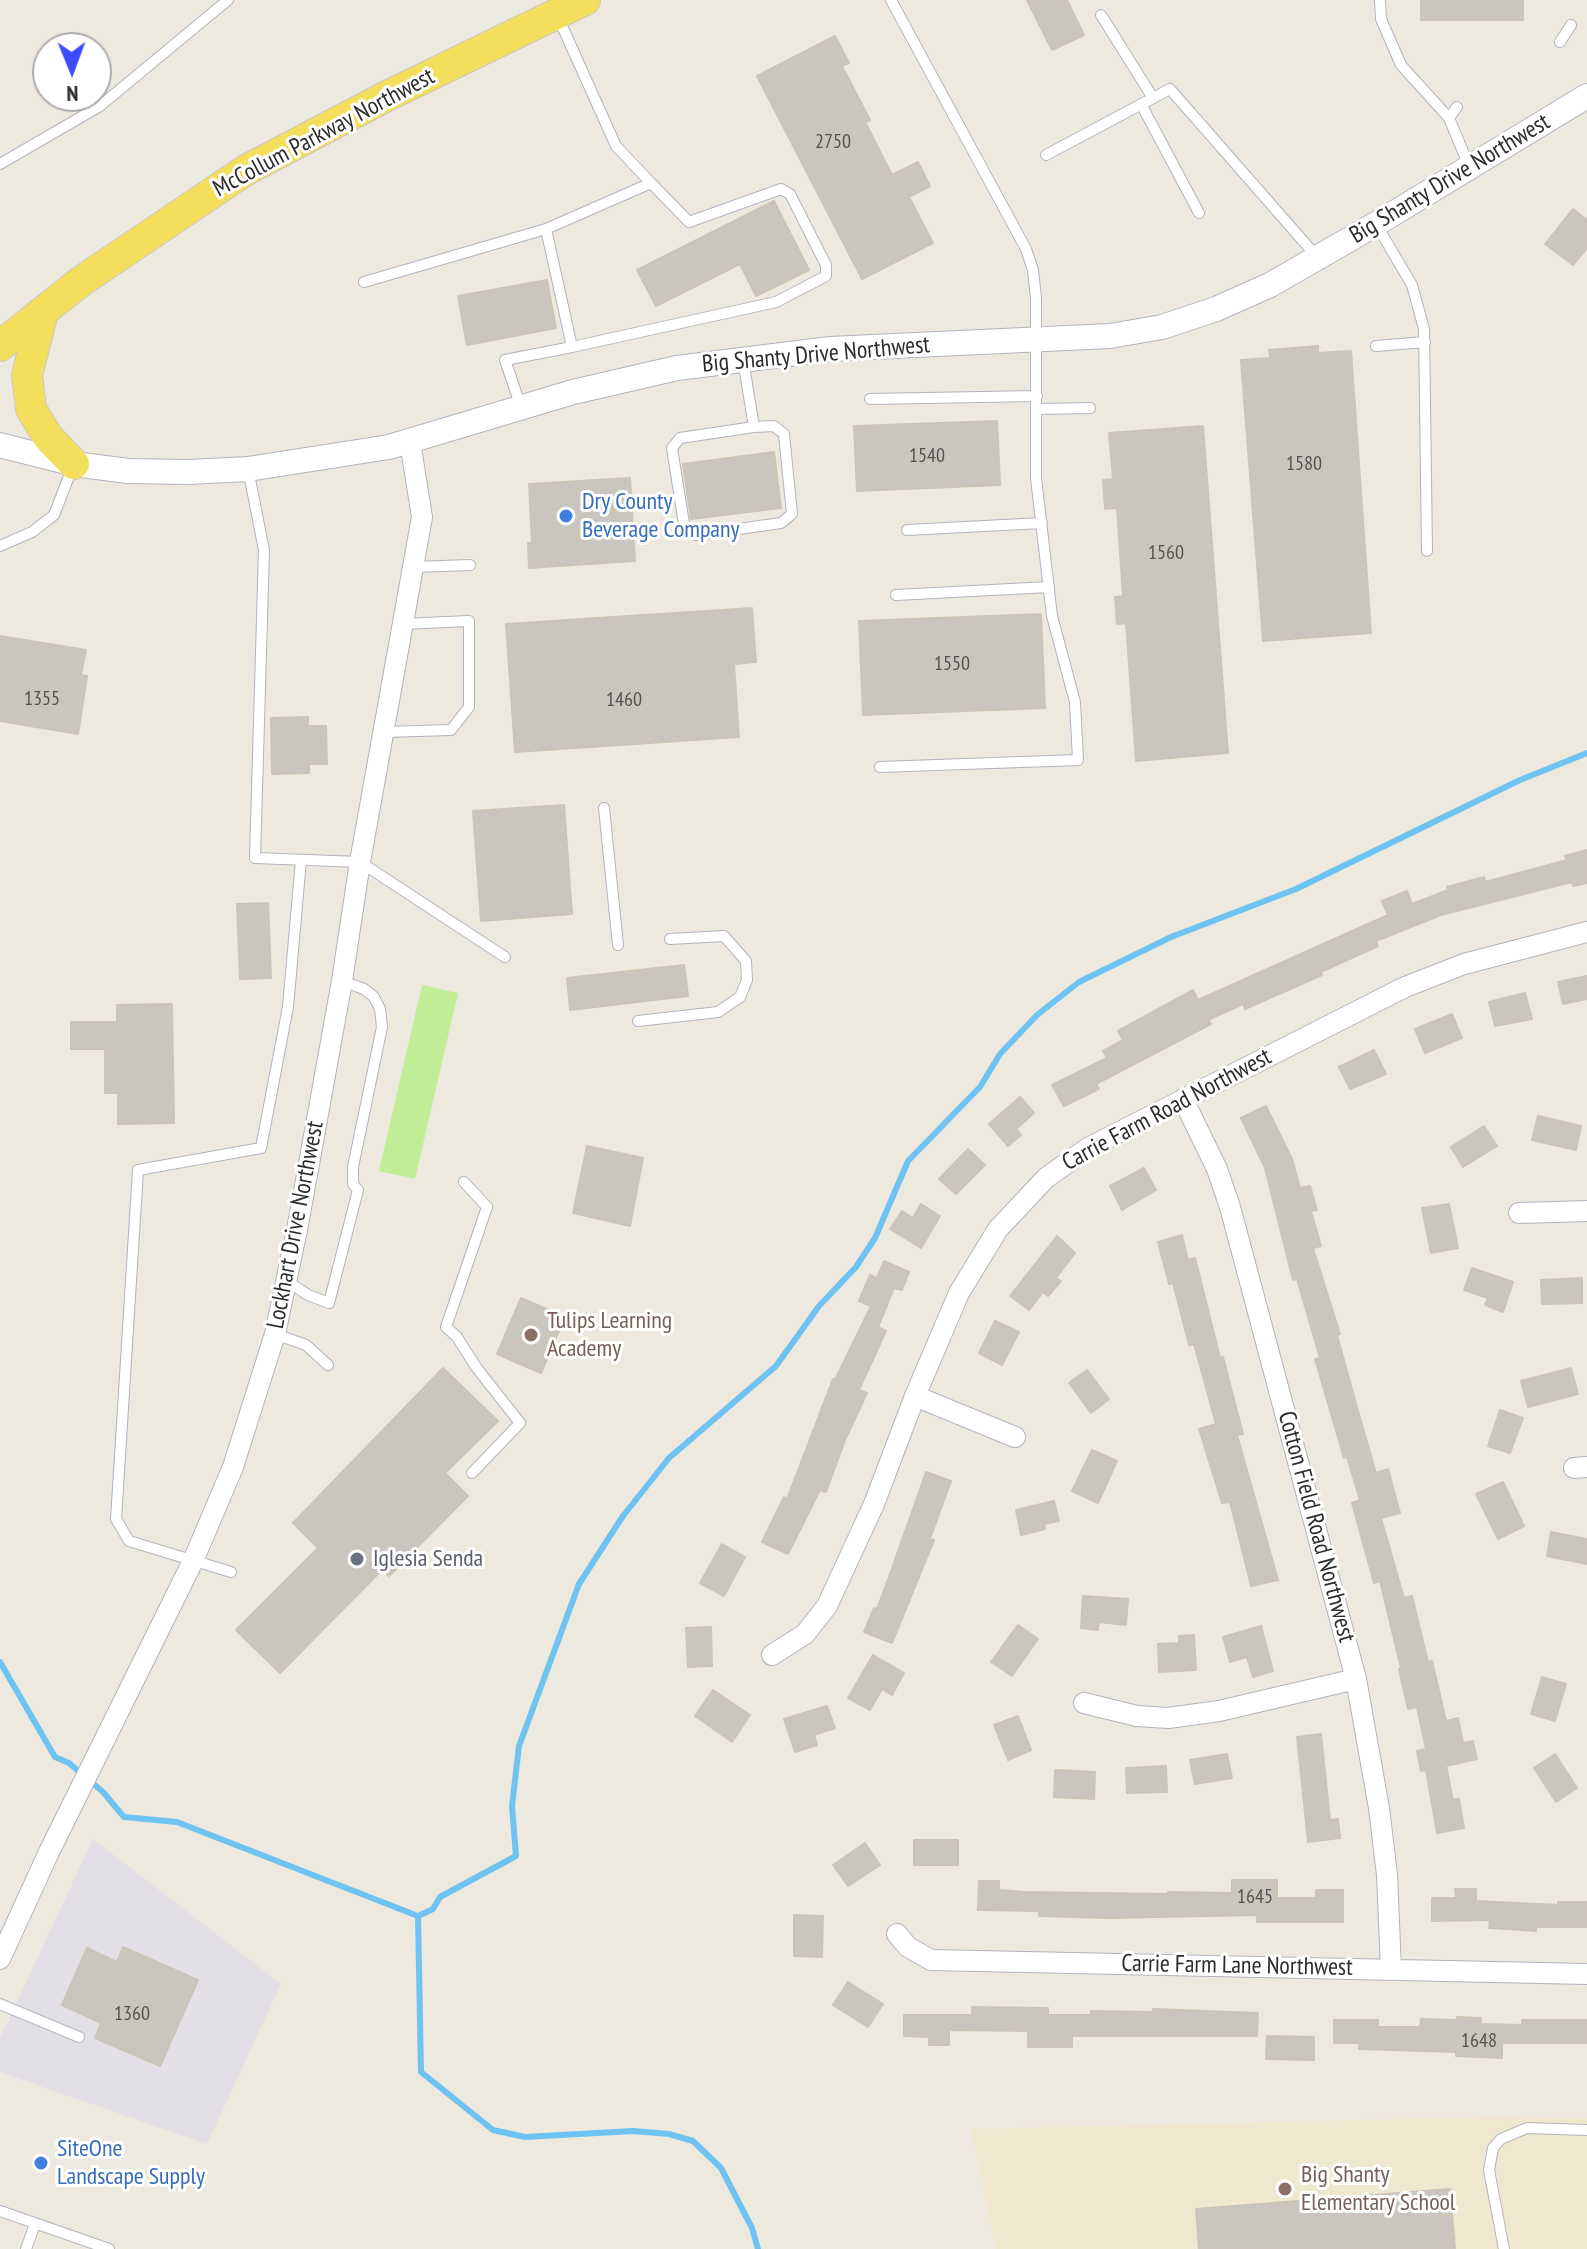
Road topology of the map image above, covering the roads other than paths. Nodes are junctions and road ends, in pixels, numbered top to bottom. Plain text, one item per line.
1 (228, 0) edge
2 (585, 0) edge
3 (891, 0) edge
4 (1380, 0) edge
5 (557, 14) junction
6 (1101, 15) dead end
7 (1571, 25) dead end
8 (1560, 42) dead end
9 (1587, 96) edge
10 (1153, 98) junction
11 (1141, 104) junction
12 (1457, 107) dead end
13 (1449, 118) junction
14 (1046, 155) dead end
15 (0, 164) edge
16 (1470, 168) junction
17 (651, 183) junction
18 (1199, 213) dead end
19 (1376, 224) junction
20 (546, 229) junction
21 (1318, 258) junction
22 (364, 282) dead end
23 (43, 312) junction
24 (1037, 339) junction
25 (1425, 342) junction
26 (0, 346) edge
27 (1376, 346) dead end
28 (572, 347) junction
29 (743, 358) junction
30 (1037, 396) junction
31 (870, 399) dead end
32 (1090, 408) dead end
33 (521, 409) junction
34 (1037, 409) junction
35 (754, 427) junction
36 (410, 442) junction
37 (0, 445) edge
38 (74, 464) junction
39 (248, 469) junction
40 (1042, 523) junction
41 (907, 530) dead end
42 (0, 546) edge
43 (1427, 551) dead end
44 (470, 565) dead end
45 (414, 567) junction
46 (1049, 587) junction
47 (896, 595) dead end
48 (403, 624) junction
49 (384, 732) junction
50 (880, 767) dead end
51 (604, 808) dead end
52 (301, 860) junction
53 (360, 862) junction
54 (1587, 932) edge
55 (670, 939) dead end
56 (618, 945) dead end
57 (505, 957) dead end
58 (342, 981) junction
59 (638, 1021) dead end
60 (1183, 1099) junction
61 (464, 1182) dead end
62 (1587, 1211) edge
63 (1519, 1213) dead end
64 (287, 1281) junction
65 (275, 1334) junction
66 (328, 1365) dead end
67 (915, 1396) junction
68 (1015, 1437) dead end
69 (472, 1473) dead end
70 (193, 1561) junction
71 (231, 1572) dead end
72 (772, 1655) dead end
73 (1356, 1679) junction
74 (1084, 1703) dead end
75 (897, 1934) dead end
76 (0, 1959) edge
77 (1391, 1969) junction
78 (1587, 1974) edge
79 (0, 2004) edge
80 (79, 2037) dead end
81 (1587, 2130) edge
82 (0, 2211) edge
83 (35, 2224) junction
84 (76, 2244) edge
85 (26, 2249) edge
86 (109, 2249) edge
87 (1504, 2249) edge

1 - 15 lane
2 - 5 main road, McCollum Parkway Northwest
3 - 24 lane
4 - 13 lane
5 - 17 lane
5 - 23 main road, McCollum Parkway Northwest
6 - 10 lane
7 - 8 lane
9 - 16 street, Big Shanty Drive Northwest
10 - 11 lane
10 - 21 lane
11 - 14 lane
11 - 18 lane
12 - 13 lane
13 - 16 lane
16 - 19 street, Big Shanty Drive Northwest
17 - 20 lane
17 - 28 lane
19 - 21 street, Big Shanty Drive Northwest
19 - 25 lane
20 - 22 lane
20 - 28 lane
21 - 24 street, Big Shanty Drive Northwest
23 - 26 main road, McCollum Parkway Northwest
23 - 38 main road
24 - 29 street, Big Shanty Drive Northwest
24 - 30 lane
25 - 27 lane
25 - 43 lane
28 - 33 lane
29 - 33 street, Big Shanty Drive Northwest
29 - 35 lane
30 - 31 lane
30 - 34 lane
32 - 34 lane
33 - 36 street, Big Shanty Drive Northwest
34 - 40 lane
35 - 35 lane
36 - 39 street, Big Shanty Drive Northwest
36 - 45 street, Lockhart Drive Northwest
37 - 38 street, Big Shanty Drive Northwest
38 - 39 street, Big Shanty Drive Northwest
38 - 42 lane
39 - 52 lane
40 - 41 lane
40 - 46 lane
44 - 45 lane
45 - 48 street, Lockhart Drive Northwest
46 - 47 lane
46 - 50 lane
48 - 49 street, Lockhart Drive Northwest
48 - 49 lane
49 - 53 street, Lockhart Drive Northwest
51 - 56 lane
52 - 53 lane
52 - 70 lane
53 - 57 lane
53 - 58 street, Lockhart Drive Northwest
54 - 60 street, Carrie Farm Road Northwest
55 - 59 lane
58 - 64 street, Lockhart Drive Northwest
58 - 64 lane
60 - 67 street, Carrie Farm Road Northwest
60 - 73 street, Cotton Field Road Northwest
61 - 69 lane
62 - 63 street
64 - 65 street, Lockhart Drive Northwest
65 - 66 lane
65 - 70 street, Lockhart Drive Northwest
67 - 68 street
67 - 72 street, Carrie Farm Road Northwest
70 - 71 lane
70 - 76 street, Lockhart Drive Northwest
73 - 74 street
73 - 77 street, Cotton Field Road Northwest
75 - 77 street, Carrie Farm Lane Northwest
77 - 78 street, Carrie Farm Lane Northwest
79 - 80 lane
81 - 87 lane
82 - 83 lane
83 - 84 lane
83 - 85 lane
84 - 86 lane

